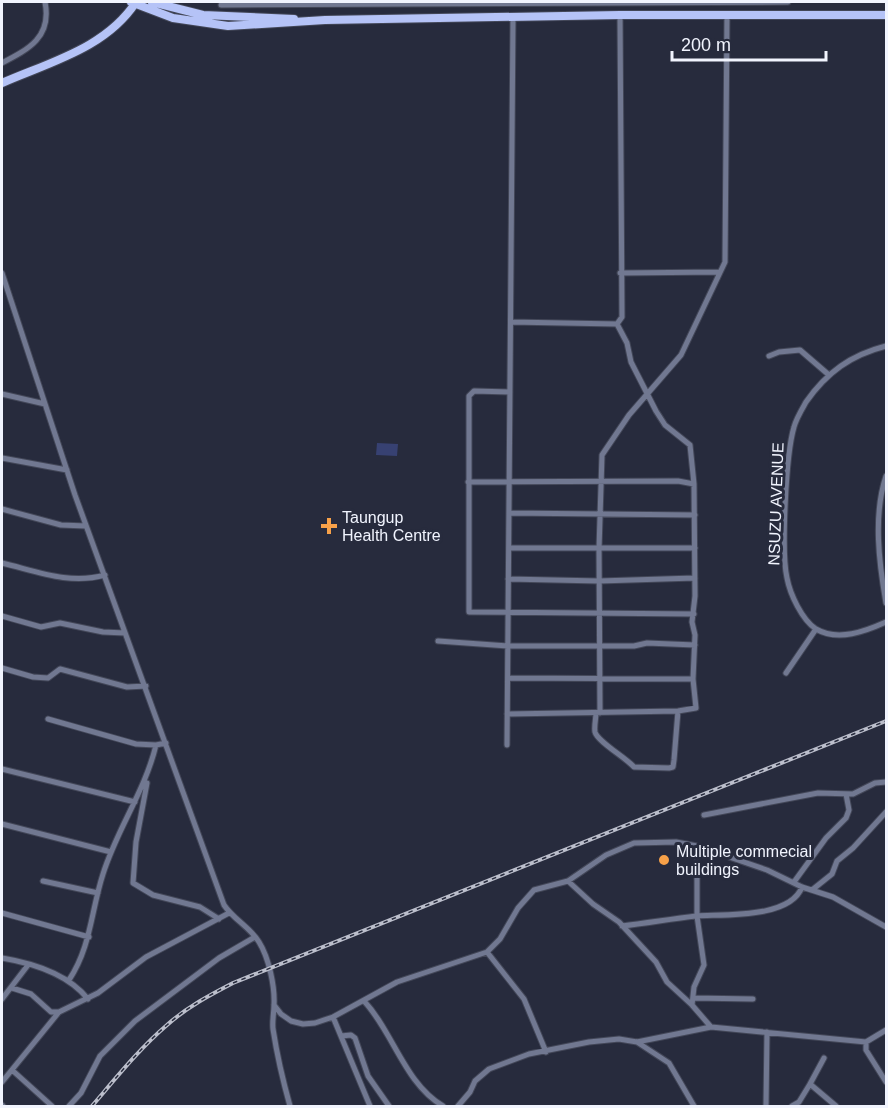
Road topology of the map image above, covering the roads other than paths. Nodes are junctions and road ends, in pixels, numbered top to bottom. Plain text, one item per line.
1 (45, 2) edge
2 (134, 2) edge
3 (152, 2) edge
4 (566, 2) edge
5 (788, 2) edge
6 (222, 5) dead end
7 (333, 5) junction
8 (620, 15) junction
9 (727, 15) junction
10 (886, 15) edge
11 (567, 16) junction
12 (513, 18) junction
13 (325, 20) junction
14 (334, 20) junction
15 (2, 63) edge
16 (2, 83) edge
17 (720, 272) junction
18 (2, 273) edge
19 (620, 273) junction
20 (511, 322) junction
21 (617, 324) junction
22 (886, 346) edge
23 (769, 356) dead end
24 (829, 375) junction
25 (510, 392) junction
26 (2, 394) edge
27 (649, 395) junction
28 (45, 404) junction
29 (2, 458) edge
30 (67, 470) junction
31 (886, 476) edge
32 (509, 481) junction
33 (468, 482) junction
34 (601, 483) junction
35 (693, 484) junction
36 (2, 509) edge
37 (509, 513) junction
38 (599, 515) junction
39 (695, 515) junction
40 (86, 526) junction
41 (509, 548) junction
42 (695, 548) junction
43 (598, 549) junction
44 (2, 563) edge
45 (105, 575) junction
46 (695, 578) junction
47 (508, 579) junction
48 (599, 581) junction
49 (886, 603) edge
50 (508, 613) junction
51 (693, 614) junction
52 (600, 615) junction
53 (2, 616) edge
54 (886, 622) edge
55 (816, 629) junction
56 (125, 633) junction
57 (438, 641) dead end
58 (695, 645) junction
59 (508, 646) junction
60 (600, 646) junction
61 (2, 668) edge
62 (786, 672) dead end
63 (507, 678) junction
64 (693, 679) junction
65 (600, 680) junction
66 (146, 686) junction
67 (678, 711) junction
68 (598, 713) junction
69 (507, 714) junction
70 (48, 719) dead end
71 (166, 743) junction
72 (156, 745) junction
73 (507, 745) dead end
74 (2, 769) edge
75 (147, 779) junction
76 (886, 782) edge
77 (846, 794) junction
78 (135, 802) junction
79 (886, 812) edge
80 (704, 815) dead end
81 (2, 824) edge
82 (697, 846) junction
83 (111, 852) junction
84 (43, 881) dead end
85 (568, 881) junction
86 (794, 882) junction
87 (802, 886) junction
88 (812, 890) junction
89 (98, 893) junction
90 (2, 913) edge
91 (229, 913) junction
92 (697, 916) junction
93 (219, 919) junction
94 (622, 926) junction
95 (886, 927) edge
96 (89, 937) junction
97 (255, 937) junction
98 (487, 952) junction
99 (2, 958) edge
100 (28, 965) junction
101 (69, 980) junction
102 (12, 988) junction
103 (2, 999) edge
104 (88, 999) junction
105 (753, 999) dead end
106 (364, 1001) junction
107 (692, 1001) junction
108 (274, 1005) junction
109 (59, 1012) junction
110 (333, 1017) junction
111 (711, 1027) junction
112 (886, 1030) edge
113 (767, 1032) junction
114 (341, 1036) junction
115 (637, 1042) junction
116 (866, 1042) junction
117 (546, 1052) junction
118 (824, 1058) dead end
119 (12, 1070) junction
120 (2, 1082) edge
121 (886, 1082) edge
122 (810, 1084) junction
123 (689, 1099) junction
124 (52, 1107) edge
125 (69, 1107) edge
126 (290, 1107) edge
127 (370, 1107) edge
128 (388, 1107) edge
129 (443, 1107) edge
130 (458, 1107) edge
131 (686, 1107) edge
132 (694, 1107) edge
133 (766, 1107) edge
134 (792, 1107) edge
135 (836, 1107) edge

1 - 15 street
2 - 13 main road
2 - 16 main road
3 - 13 main road
4 - 5 street
4 - 7 street
4 - 11 street
6 - 7 street
7 - 14 street
8 - 9 main road
8 - 11 main road
8 - 19 street
9 - 10 main road
9 - 17 street
11 - 12 main road
12 - 14 main road
12 - 20 street
13 - 14 main road
17 - 19 street
17 - 27 street
18 - 28 street
19 - 21 street
20 - 21 street
20 - 25 street
21 - 27 street
22 - 24 street, NSUZU AVENUE
23 - 24 street
24 - 55 street, NSUZU AVENUE
25 - 32 street
25 - 33 street
26 - 28 street
27 - 34 street
27 - 35 street
28 - 30 street
29 - 30 street
30 - 40 street
31 - 49 street
32 - 33 street
32 - 34 street
32 - 37 street
33 - 50 street
34 - 35 street
34 - 38 street
35 - 39 street
36 - 40 street
37 - 38 street
37 - 41 street
38 - 39 street
38 - 43 street
39 - 42 street
40 - 45 street
41 - 43 street
41 - 47 street
42 - 43 street
42 - 46 street
43 - 48 street
44 - 45 street
45 - 56 street
46 - 48 street
46 - 51 street
47 - 48 street
47 - 50 street
48 - 52 street
50 - 52 street
50 - 59 street
51 - 52 street
51 - 58 street
52 - 60 street
53 - 56 street
54 - 55 street
55 - 62 street
56 - 66 street
57 - 59 street
58 - 60 street
58 - 64 street
59 - 60 street
59 - 63 street
60 - 65 street
61 - 66 street
63 - 65 street
63 - 69 street
64 - 65 street
64 - 67 street
65 - 68 street
66 - 71 street
67 - 68 street
67 - 68 street
68 - 69 street
69 - 73 street
70 - 72 street
71 - 72 street
71 - 91 street
72 - 75 street
74 - 78 street
75 - 78 street
75 - 93 street
76 - 77 street
77 - 80 street
77 - 86 street
78 - 83 street
79 - 88 street
81 - 83 street
82 - 85 street
82 - 86 street
82 - 92 street
83 - 89 street
84 - 89 street
85 - 94 street
85 - 98 street
86 - 87 street
87 - 88 street
87 - 92 street
88 - 95 street
89 - 96 street
90 - 96 street
91 - 93 street
91 - 97 street
92 - 94 street
92 - 107 street
93 - 104 street
94 - 107 street
96 - 101 street
97 - 108 street
97 - 125 street
98 - 106 street
98 - 117 street
99 - 100 street
100 - 101 street
100 - 102 street
101 - 104 street
102 - 103 street
102 - 109 street
104 - 109 street
105 - 107 street
106 - 110 street
106 - 129 street
107 - 111 street
108 - 110 street
108 - 126 street
109 - 119 street
110 - 114 street
111 - 113 street
111 - 115 street
112 - 116 street
113 - 116 street
113 - 133 street
114 - 127 street
114 - 128 street
115 - 117 street
115 - 123 street
116 - 121 street
117 - 130 street
118 - 122 street
119 - 120 street
119 - 124 street
122 - 134 street
122 - 135 street
123 - 131 street
123 - 132 street

